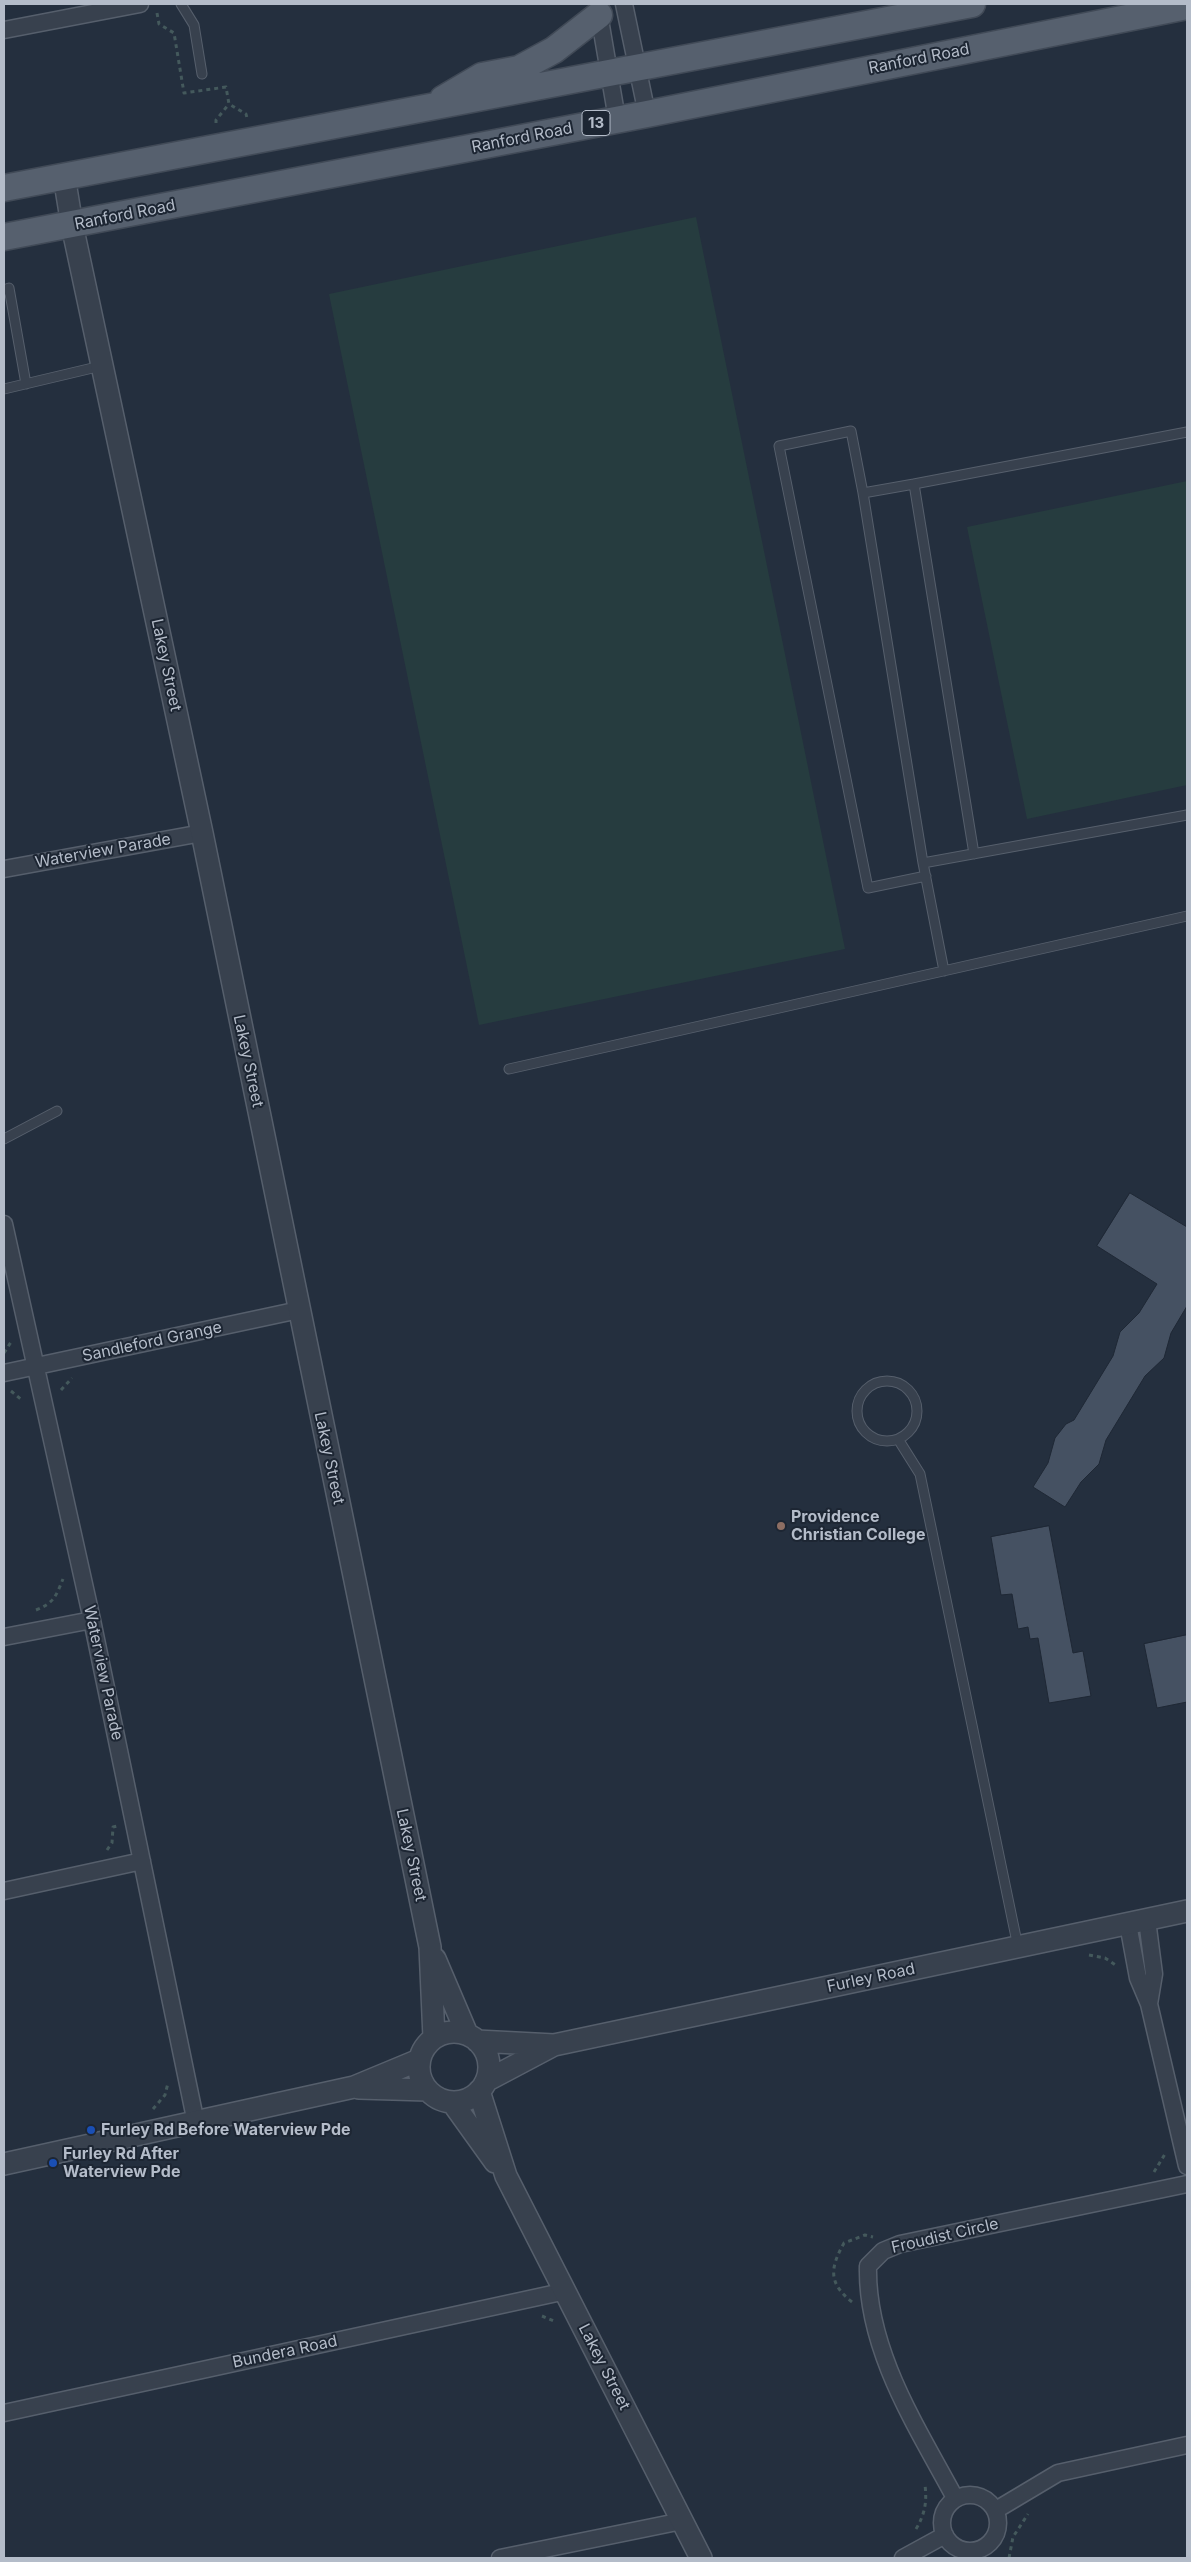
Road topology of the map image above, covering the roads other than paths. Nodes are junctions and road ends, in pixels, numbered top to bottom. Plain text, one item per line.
1 (140, 4) edge
2 (181, 4) edge
3 (624, 4) edge
4 (972, 4) edge
5 (1187, 6) edge
6 (598, 10) edge
7 (4, 30) edge
8 (638, 69) junction
9 (202, 74) dead end
10 (609, 74) junction
11 (428, 108) junction
12 (647, 114) junction
13 (618, 119) junction
14 (64, 176) junction
15 (4, 188) edge
16 (72, 225) junction
17 (4, 237) edge
18 (4, 290) edge
19 (102, 366) junction
20 (26, 384) junction
21 (4, 389) edge
22 (1187, 432) edge
23 (914, 484) junction
24 (863, 493) junction
25 (1187, 816) edge
26 (202, 833) junction
27 (974, 854) junction
28 (924, 863) junction
29 (4, 869) edge
30 (926, 876) junction
31 (1187, 916) edge
32 (944, 971) junction
33 (509, 1069) dead end
34 (57, 1111) dead end
35 (4, 1140) edge
36 (4, 1224) edge
37 (299, 1310) junction
38 (35, 1367) junction
39 (4, 1373) edge
40 (898, 1439) junction
41 (92, 1620) junction
42 (4, 1637) edge
43 (142, 1861) junction
44 (4, 1891) edge
45 (1187, 1911) edge
46 (1137, 1922) junction
47 (430, 1947) junction
48 (1018, 1947) junction
49 (472, 2037) junction
50 (434, 2038) junction
51 (554, 2045) junction
52 (419, 2060) junction
53 (482, 2086) junction
54 (354, 2088) junction
55 (427, 2090) junction
56 (452, 2102) junction
57 (196, 2123) junction
58 (4, 2164) edge
59 (1187, 2166) edge
60 (506, 2176) junction
61 (1187, 2184) edge
62 (566, 2291) junction
63 (4, 2413) edge
64 (1187, 2445) edge
65 (955, 2498) junction
66 (996, 2510) junction
67 (682, 2520) junction
68 (945, 2536) junction
69 (982, 2554) edge
70 (500, 2558) edge
71 (701, 2558) edge
72 (903, 2558) edge

1 - 7 street
2 - 9 lane
3 - 8 street
4 - 8 main road
5 - 12 main road, Ranford Road / 13
6 - 10 street
6 - 11 main road
8 - 10 main road
8 - 12 street
10 - 11 main road
10 - 13 street
11 - 14 main road
12 - 13 main road, Ranford Road / 13
13 - 16 main road, Ranford Road / 13
14 - 15 main road
14 - 16 street, Lakey Street
16 - 17 main road, Ranford Road / 13
16 - 19 street, Lakey Street
18 - 20 lane
19 - 20 lane
19 - 26 street, Lakey Street
20 - 21 lane
22 - 23 lane
23 - 24 lane
23 - 27 lane
24 - 28 lane
24 - 30 lane
25 - 27 lane
26 - 29 street, Waterview Parade
26 - 37 street, Lakey Street
27 - 28 lane
28 - 30 lane
30 - 32 lane
31 - 32 lane
32 - 33 lane
34 - 35 lane
36 - 38 street, Waterview Parade
37 - 38 street, Sandleford Grange
37 - 47 street, Lakey Street
38 - 39 street, Sandleford Grange
38 - 41 street, Waterview Parade
40 - 40 lane
40 - 48 lane
41 - 42 street
41 - 43 street, Waterview Parade
43 - 44 street
43 - 57 street, Waterview Parade
45 - 46 street, Furley Road
46 - 48 street, Furley Road
46 - 59 street
47 - 49 street, Lakey Street
47 - 50 street, Lakey Street
48 - 51 street, Furley Road
49 - 50 street
49 - 51 street, Furley Road
49 - 53 street, Lakey Street
50 - 52 street
51 - 53 street, Furley Road
52 - 54 street
52 - 55 street
53 - 56 street
53 - 60 street, Lakey Street
54 - 55 street
54 - 57 street
55 - 56 street
56 - 60 street, Lakey Street
57 - 58 street
60 - 62 street, Lakey Street
61 - 65 street, Froudist Circle
62 - 63 street, Bundera Road
62 - 67 street, Lakey Street
64 - 66 street
65 - 66 street
65 - 68 street
66 - 69 street
67 - 70 street
67 - 71 street, Lakey Street
68 - 69 street
68 - 72 street

